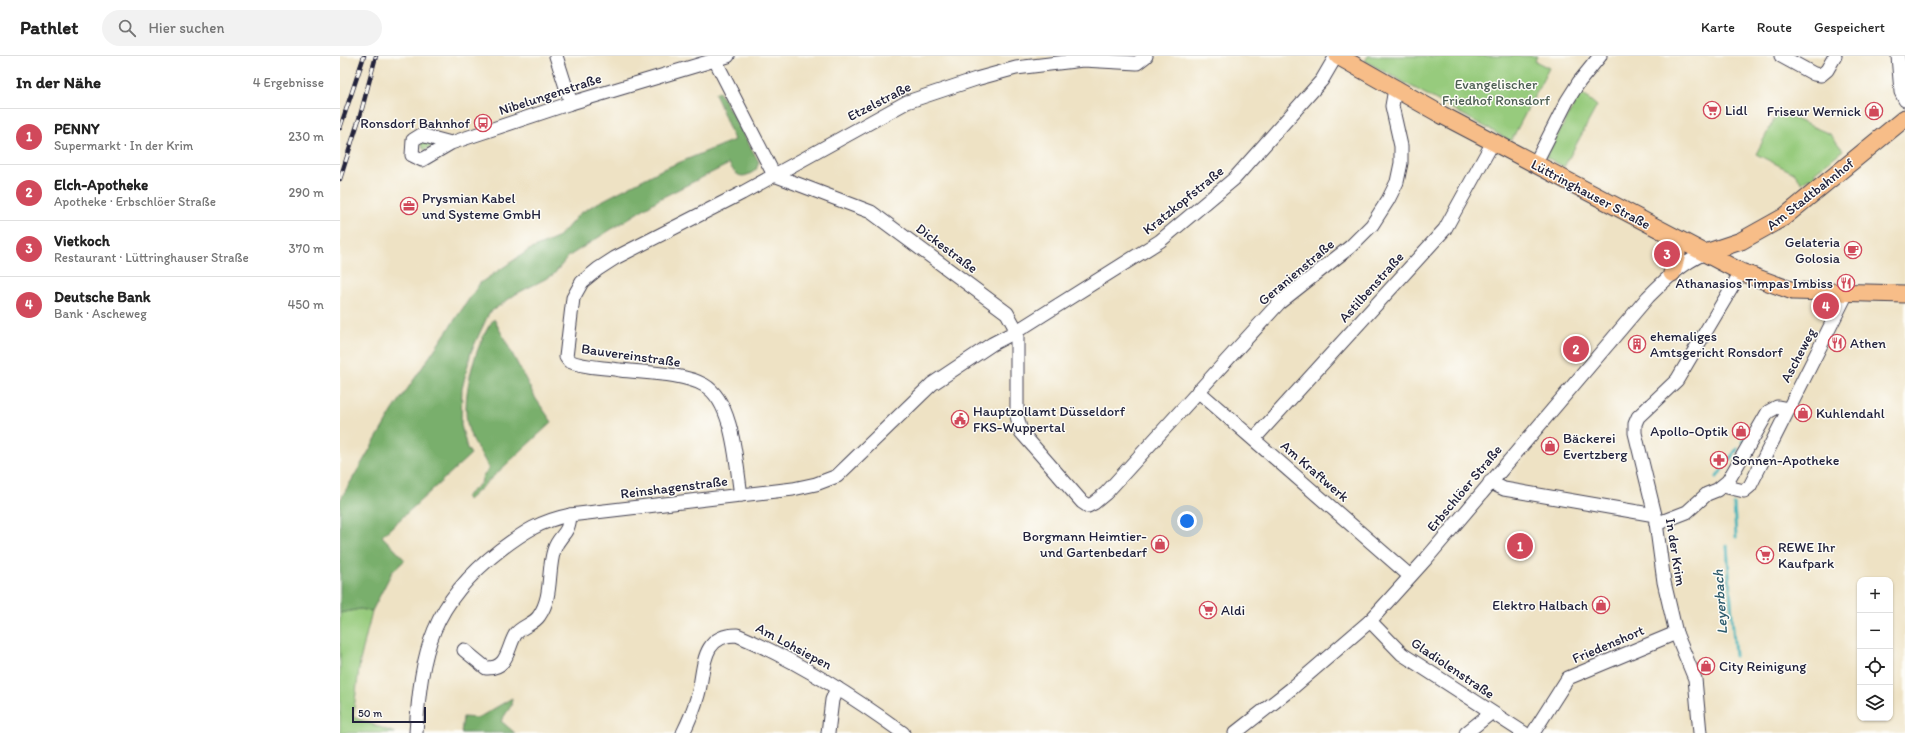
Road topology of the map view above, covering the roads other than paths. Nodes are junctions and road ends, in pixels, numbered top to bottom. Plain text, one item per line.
1 (556, 56) edge
2 (728, 56) edge
3 (1146, 56) edge
4 (1337, 56) edge
5 (1600, 56) edge
6 (1782, 56) edge
7 (1835, 56) edge
8 (1898, 56) edge
9 (714, 60) junction
10 (1356, 61) edge
11 (1395, 89) junction
12 (1905, 100) edge
13 (571, 103) junction
14 (1905, 118) edge
15 (1493, 142) junction
16 (451, 143) dead end
17 (1535, 164) junction
18 (774, 175) junction
19 (1676, 239) junction
20 (1705, 253) junction
21 (1741, 272) junction
22 (1672, 273) junction
23 (1847, 293) junction
24 (1905, 294) edge
25 (1016, 331) junction
26 (1198, 391) junction
27 (1788, 409) junction
28 (1254, 439) junction
29 (1490, 482) junction
30 (1723, 486) junction
31 (741, 495) junction
32 (1094, 503) joint
33 (570, 515) junction
34 (1656, 520) junction
35 (1410, 576) junction
36 (1370, 621) junction
37 (1676, 633) junction
38 (464, 650) dead end
39 (837, 688) junction
40 (1491, 713) junction
41 (416, 733) edge
42 (683, 733) edge
43 (828, 733) edge
44 (903, 733) edge
45 (1235, 733) edge
46 (1466, 733) edge
47 (1524, 733) edge
48 (1533, 733) edge
49 (1700, 733) edge

1 - 13 street
2 - 9 street, Nibelungenstraße
3 - 18 street, Etzelstraße
4 - 10 main road, Lüttringhauser Straße
4 - 25 street, Kratzkopfstraße
5 - 17 street
6 - 7 street
8 - 12 street
9 - 13 street, Nibelungenstraße
9 - 18 street
10 - 11 main road, Lüttringhauser Straße
11 - 15 main road, Lüttringhauser Straße
11 - 26 street, Geranienstraße
13 - 16 street, Nibelungenstraße
14 - 20 main road, Am Stadtbahnhof
15 - 17 main road, Lüttringhauser Straße
15 - 28 street, Astilbenstraße
17 - 19 main road, Lüttringhauser Straße
18 - 25 street, Dickestraße
18 - 31 street, Bauvereinstraße
19 - 20 main road, Lüttringhauser Straße
19 - 22 main road
20 - 21 main road, Lüttringhauser Straße
20 - 22 street, Erbschlöer Straße
21 - 23 main road, Lüttringhauser Straße
21 - 34 street
22 - 29 street, Erbschlöer Straße
23 - 24 main road, Lüttringhauser Straße
23 - 27 street, Ascheweg
25 - 31 street, Reinshagenstraße
25 - 32 street, Dickestraße
26 - 28 street, Am Kraftwerk
26 - 32 street, Geranienstraße
27 - 30 street
27 - 30 street, Ascheweg
28 - 35 street, Am Kraftwerk
29 - 34 street, In der Krim
29 - 35 street, Erbschlöer Straße
30 - 34 street
31 - 33 street, Reinshagenstraße
33 - 38 street
33 - 41 street, Reinshagenstraße
34 - 37 street, In der Krim
35 - 36 street, Erbschlöer Straße
36 - 40 street, Gladiolenstraße
36 - 45 street, Erbschlöer Straße
37 - 48 street, Friedenshort
37 - 49 street, In der Krim
39 - 42 street, Am Lohsiepen
39 - 43 street, Am Lohsiepen
39 - 44 street, Am Lohsiepen
40 - 46 street
40 - 47 street, Gladiolenstraße

